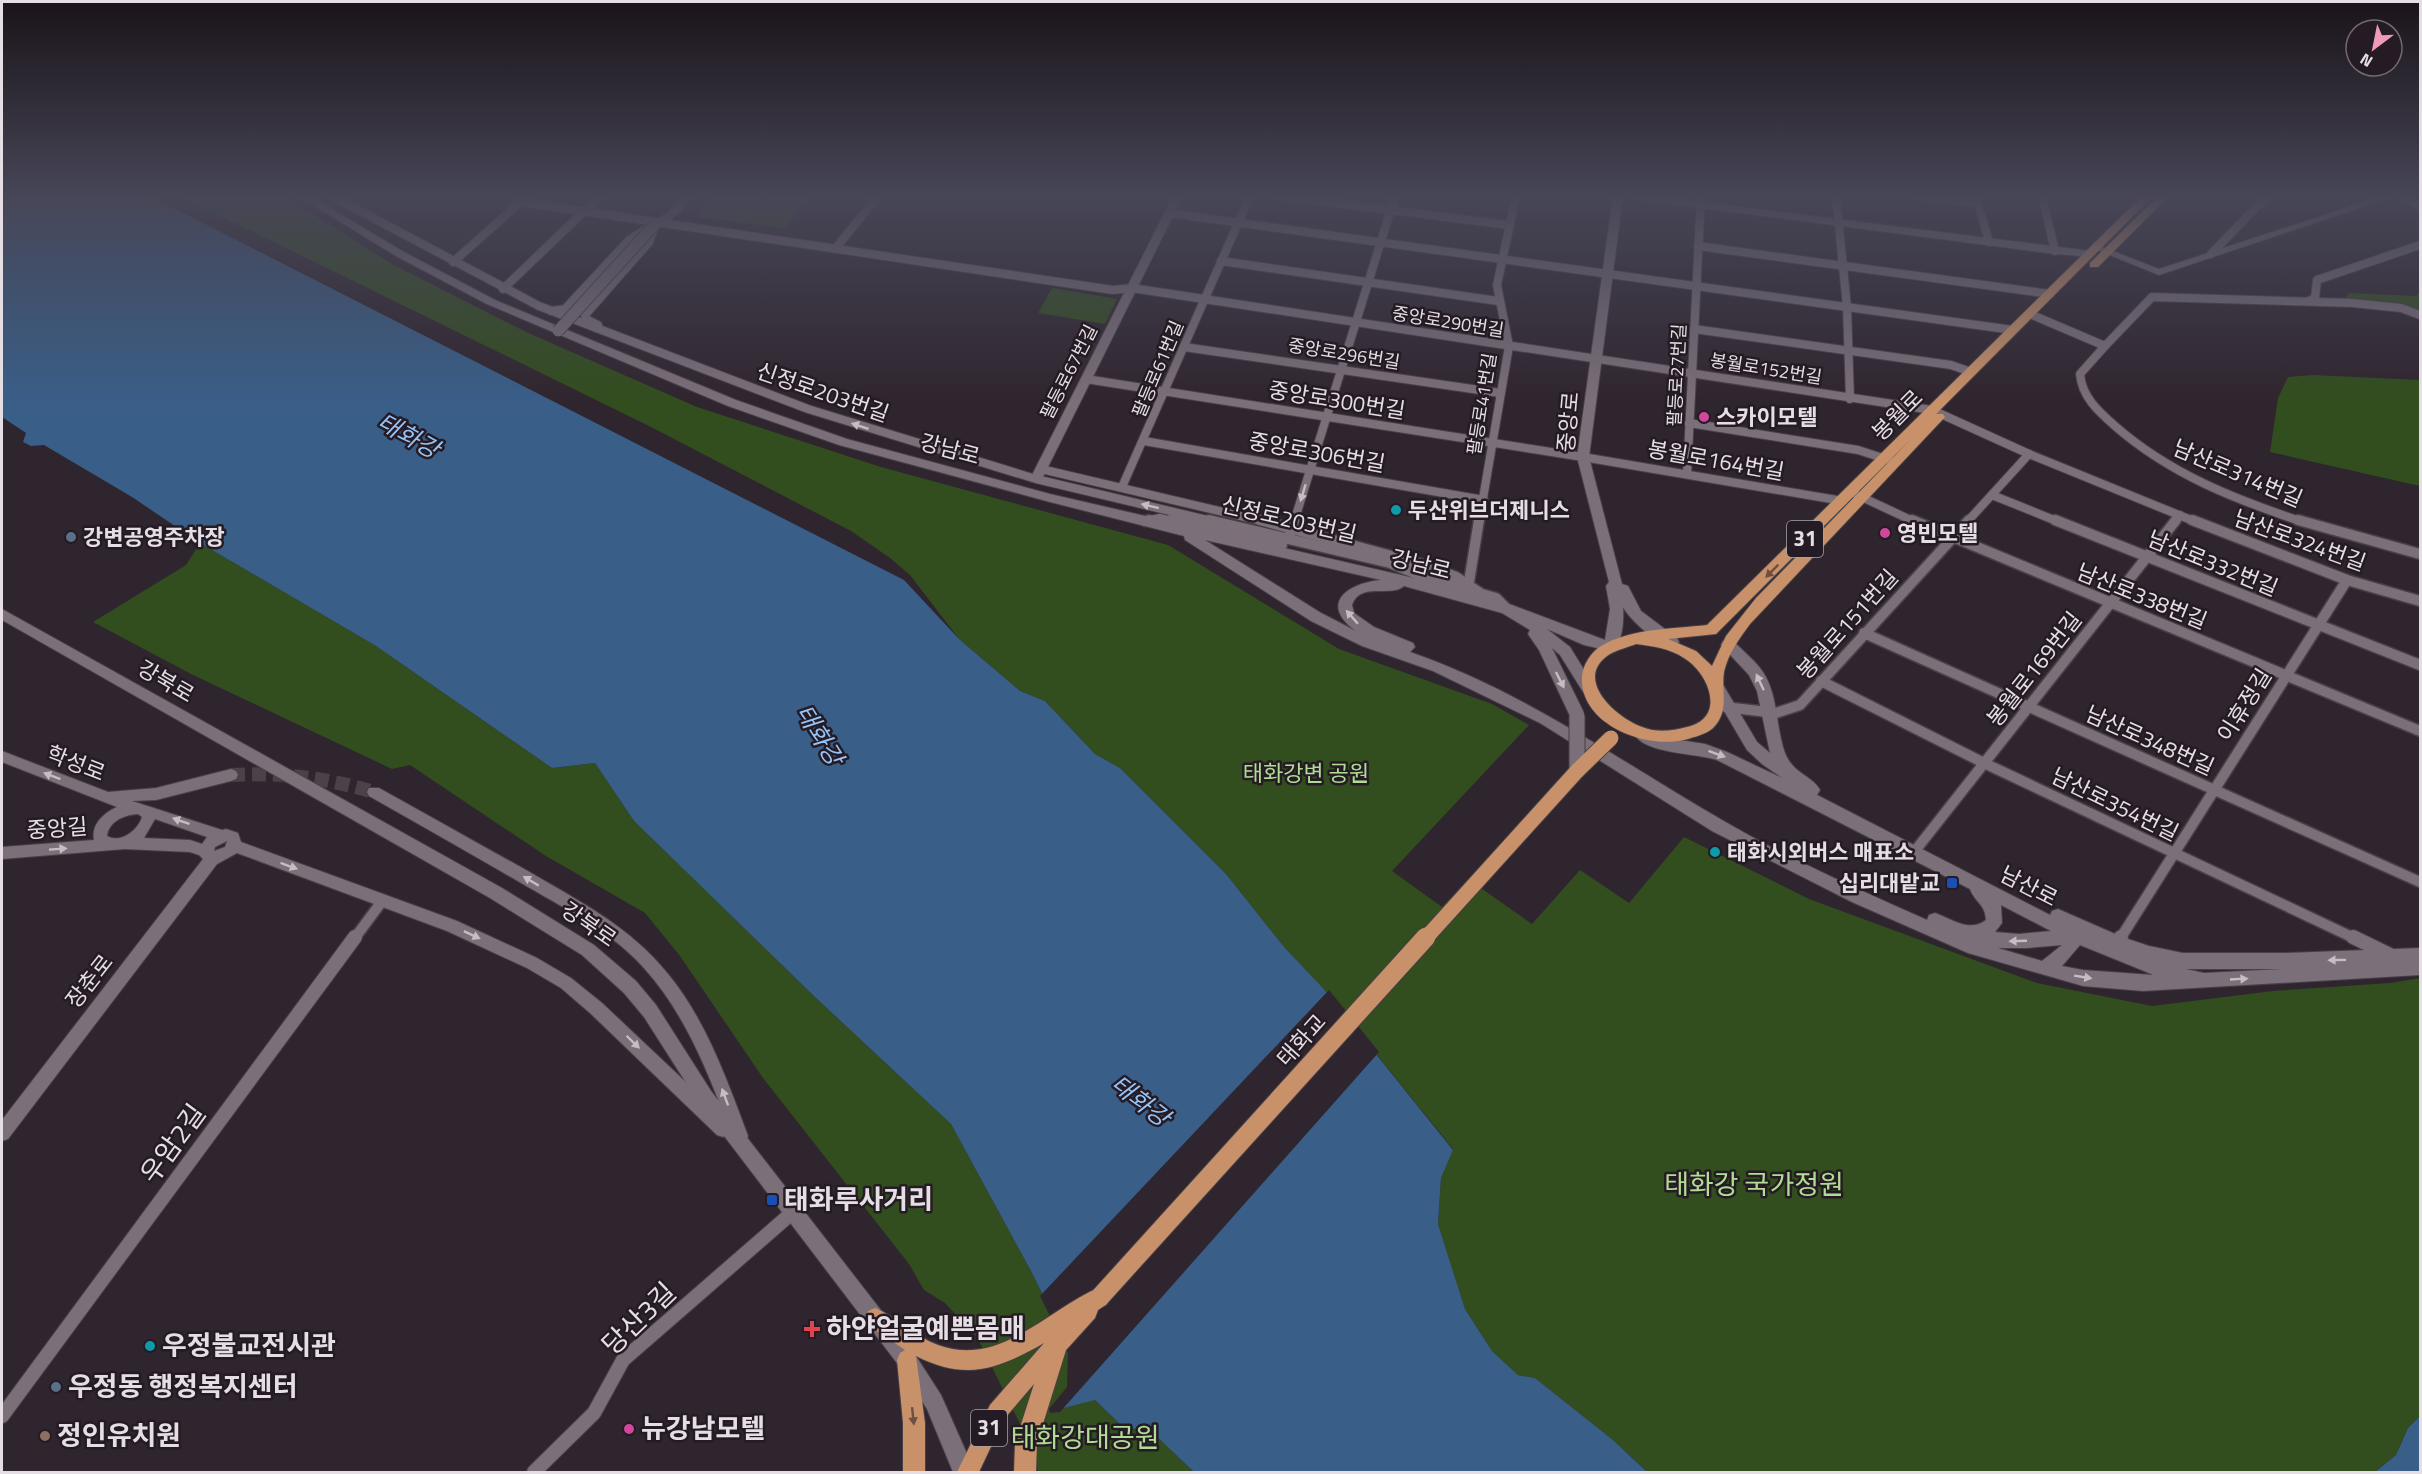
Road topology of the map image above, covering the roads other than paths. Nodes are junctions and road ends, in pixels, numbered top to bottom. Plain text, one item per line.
1 (422, 265) edge
2 (458, 265) edge
3 (528, 265) edge
4 (607, 265) edge
5 (618, 265) edge
6 (629, 265) edge
7 (942, 265) edge
8 (1143, 265) edge
9 (1219, 265) edge
10 (1248, 265) edge
11 (1373, 265) edge
12 (1501, 265) edge
13 (1545, 265) edge
14 (1608, 265) edge
15 (1697, 265) edge
16 (1843, 265) joint
17 (2083, 265) edge
18 (2085, 265) edge
19 (2138, 265) edge
20 (2180, 265) edge
21 (2362, 265) edge
22 (1607, 273) junction
23 (1368, 282) junction
24 (1696, 286) junction
25 (1132, 288) junction
26 (503, 289) junction
27 (2050, 294) junction
28 (1203, 299) junction
29 (1498, 301) junction
30 (2309, 301) junction
31 (1847, 307) junction
32 (549, 311) junction
33 (2421, 315) edge
34 (2035, 316) junction
35 (1356, 323) junction
36 (1694, 329) junction
37 (2013, 330) junction
38 (558, 331) junction
39 (1509, 346) junction
40 (2105, 346) junction
41 (1184, 347) junction
42 (1848, 351) junction
43 (1595, 359) junction
44 (1341, 370) junction
45 (1971, 372) junction
46 (1692, 374) junction
47 (725, 379) junction
48 (1086, 379) junction
49 (1165, 392) junction
50 (1500, 393) junction
51 (1850, 399) junction
52 (1936, 412) junction
53 (1326, 417) junction
54 (1689, 423) junction
55 (1144, 441) junction
56 (1493, 443) junction
57 (2029, 454) junction
58 (1583, 457) junction
59 (1890, 460) junction
60 (1310, 469) junction
61 (1039, 474) junction
62 (1686, 474) junction
63 (1122, 487) junction
64 (1992, 495) junction
65 (1852, 497) junction
66 (1484, 500) junction
67 (2180, 515) junction
68 (1145, 521) junction
69 (1292, 527) junction
70 (1179, 530) junction
71 (1951, 538) junction
72 (1288, 539) junction
73 (2421, 554) edge
74 (2147, 557) junction
75 (2347, 580) junction
76 (1469, 582) junction
77 (1429, 583) junction
78 (1616, 583) junction
79 (1480, 592) junction
80 (2421, 601) edge
81 (2110, 604) junction
82 (1512, 611) junction
83 (2, 614) edge
84 (2318, 626) junction
85 (1864, 633) junction
86 (1662, 635) junction
87 (1636, 639) junction
88 (1728, 645) junction
89 (1610, 646) junction
90 (1684, 651) junction
91 (2421, 665) edge
92 (1438, 667) junction
93 (2286, 676) junction
94 (1821, 681) junction
95 (1716, 686) junction
96 (1590, 691) junction
97 (1724, 707) junction
98 (2029, 707) junction
99 (1767, 712) junction
100 (2421, 731) edge
101 (1616, 732) junction
102 (1641, 734) junction
103 (2, 756) edge
104 (1984, 763) junction
105 (1577, 771) junction
106 (231, 776) tunnel mouth
107 (1791, 776) junction
108 (2214, 790) junction
109 (374, 792) tunnel mouth
110 (156, 794) junction
111 (102, 795) junction
112 (135, 807) junction
113 (221, 836) junction
114 (119, 844) junction
115 (235, 846) junction
116 (1918, 847) junction
117 (2, 853) edge
118 (209, 854) junction
119 (2173, 854) junction
120 (1951, 871) junction
121 (2421, 882) edge
122 (1858, 897) junction
123 (383, 900) junction
124 (2068, 920) junction
125 (1971, 934) junction
126 (2076, 936) junction
127 (2111, 940) junction
128 (2421, 956) edge
129 (2395, 958) junction
130 (2421, 968) edge
131 (2044, 969) junction
132 (2205, 981) junction
133 (2, 1133) edge
134 (746, 1152) junction
135 (793, 1212) junction
136 (1100, 1298) junction
137 (875, 1318) junction
138 (1057, 1343) junction
139 (907, 1360) junction
140 (2, 1416) edge
141 (534, 1473) edge
142 (914, 1473) edge
143 (966, 1473) edge
144 (1025, 1473) edge

1 - 38 main road, 강남로
2 - 26 street, 신정로203번길
3 - 26 street
4 - 32 street
5 - 38 main road, bridge
6 - 47 street
7 - 25 street, 중앙로290번길
8 - 25 main road, 팔등로67번길
9 - 28 street, 팔등로61번길
10 - 23 street
11 - 23 street
12 - 29 street, 팔등로41번길
13 - 22 street
14 - 22 main road, 중앙로
15 - 24 street, 팔등로27번길
16 - 27 street
16 - 31 street
17 - 27 main road, 봉월로 / 31
18 - 34 main road
19 - 20 street
21 - 30 street
22 - 24 street
22 - 43 main road, 중앙로
23 - 29 street
23 - 35 street
24 - 31 street
24 - 36 street, 팔등로27번길
25 - 28 street, 중앙로290번길
25 - 48 main road, 팔등로67번길
26 - 32 street, 신정로203번길
27 - 34 main road, 봉월로 / 31
28 - 35 street, 중앙로290번길
28 - 41 street, 팔등로61번길
29 - 39 street, 팔등로41번길
30 - 33 street
30 - 40 street
31 - 37 street
31 - 42 street
32 - 47 street, 신정로203번길
34 - 37 main road, 봉월로 / 31
34 - 40 street
34 - 52 main road
35 - 39 street, 중앙로290번길
35 - 44 street
36 - 42 street
36 - 46 street, 팔등로27번길
37 - 45 main road, 봉월로 / 31
38 - 68 main road, 강남로
39 - 43 street, 중앙로290번길
39 - 50 street, 팔등로41번길
40 - 73 street, 남산로314번길
41 - 44 street, 중앙로296번길
41 - 49 street, 팔등로61번길
42 - 45 street
42 - 51 street
43 - 46 street, 봉월로152번길
43 - 58 main road, 중앙로
44 - 50 street, 중앙로296번길
44 - 53 street
45 - 52 main road, 봉월로 / 31
46 - 51 street, 봉월로152번길
46 - 54 street, 팔등로27번길
61 -> 47 street, 신정로203번길
48 - 49 street, 중앙로300번길
48 - 61 main road, 팔등로67번길
49 - 53 street, 중앙로300번길
49 - 55 street, 팔등로61번길
50 - 56 street, 팔등로41번길
51 - 52 street, 봉월로152번길
52 - 57 street
52 - 59 main road, 봉월로 / 31
53 - 56 street, 중앙로300번길
53 - 60 street
54 - 59 street
54 - 62 street, 팔등로27번길
55 - 60 street, 중앙로306번길
55 - 63 street, 팔등로61번길
56 - 58 street, 중앙로300번길
56 - 66 street, 팔등로41번길
57 - 64 street, 봉월로151번길
57 - 67 street, 남산로324번길
58 - 62 street, 봉월로164번길
58 - 78 main road, 중앙로
59 - 65 main road, 봉월로 / 31
60 - 66 street, 중앙로306번길
60 -> 69 street
61 - 63 street
72 -> 61 street, 신정로203번길
62 - 65 street, 봉월로164번길
63 - 69 street
64 - 71 street, 봉월로151번길
64 - 74 street, 남산로332번길
65 - 71 street, 남산로338번길
65 -> 86 main road, 봉월로 / 31
65 - 88 main road
66 - 76 street, 팔등로41번길
67 - 74 street, 봉월로169번길
67 - 75 street, 남산로324번길
68 - 70 main road, 강남로
68 - 77 street
69 - 72 street
69 - 76 street
70 - 77 main road, 강남로
70 - 92 main road
71 - 81 street, 남산로338번길
71 - 85 street, 봉월로151번길
72 - 77 street, 신정로203번길
74 - 81 street, 봉월로169번길
74 - 84 street, 남산로332번길
75 - 80 street, 남산로324번길
75 - 84 street, 이휴정길
76 - 79 street
77 - 79 street
77 - 82 main road, 강남로
92 -> 77 main road
78 - 86 main road
78 - 89 main road, 중앙로
79 - 82 street
81 - 93 street, 남산로338번길
81 - 98 street, 봉월로169번길
82 - 89 main road
82 - 96 main road, 강남로
82 -> 105 main road, bridge
83 - 134 main road, 강북로
84 - 91 street, 남산로332번길
84 - 93 street, 이휴정길
85 - 94 street, 봉월로151번길
85 - 98 street, 남산로348번길
86 - 87 main road, 봉월로
86 - 90 main road
87 - 89 main road
87 - 90 main road
88 - 95 main road
99 -> 88 main road
89 - 96 main road
90 - 95 main road
92 - 122 main road
93 - 100 street, 남산로338번길
93 - 108 street, 이휴정길
94 - 99 street, 봉월로151번길
94 - 104 street, 남산로354번길
95 - 97 main road
96 - 101 main road
97 - 99 street, 봉월로151번길
97 - 102 main road
97 - 107 main road, 남산로
98 - 104 street, 봉월로169번길
98 - 108 street, 남산로348번길
99 - 107 main road
101 - 102 main road
101 - 105 main road, 태화교, bridge
102 -> 120 main road, 남산로
111 -> 103 street, 학성로
104 - 116 street, 봉월로169번길
104 - 119 street, 남산로354번길
105 - 136 main road, 태화교, bridge
106 - 110 street
107 - 116 main road, 남산로
108 - 119 street, 이휴정길
108 - 121 street, 남산로348번길
134 -> 109 street
110 - 111 street
110 - 112 street
111 - 112 street, 학성로
113 -> 112 street, 학성로
112 - 114 street
112 - 114 street
113 - 115 street, 학성로
113 - 118 street
117 -> 114 street, 중앙길
114 - 118 street, 중앙길
115 - 118 street
115 -> 123 street
116 - 124 main road, 남산로
118 - 133 street, 장춘로
119 - 127 street, 이휴정길
119 - 129 street, 남산로354번길
120 - 125 main road
120 - 126 main road, 남산로
122 - 125 main road
122 - 131 main road
123 -> 134 street
123 - 140 street, 우암2길
124 - 126 main road
124 - 127 main road, 남산로
126 -> 125 main road
126 - 127 main road
126 - 131 main road
126 - 132 main road, 남산로
129 -> 127 main road, 남산로
128 - 129 main road, 남산로
132 -> 130 main road, 남산로
131 -> 132 main road
134 - 135 main road, 강북로
135 - 137 main road, 강북로
135 - 141 street, 당산3길
136 - 137 main road
136 - 138 main road, 태화교
137 - 139 main road, 강북로
138 - 143 main road, 태화교 / 31
138 - 144 main road
139 -> 142 main road
139 - 143 main road, 강북로

